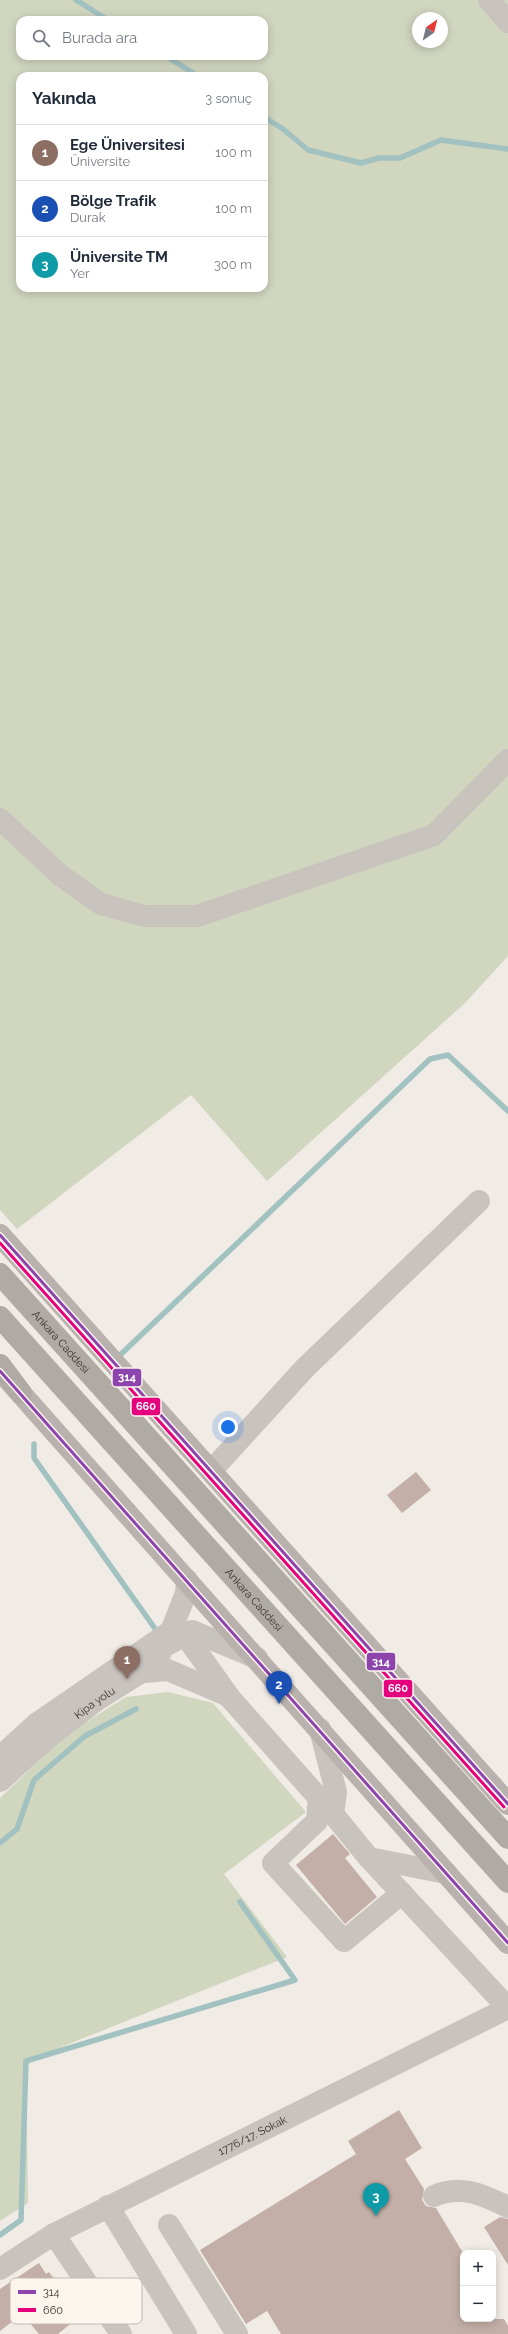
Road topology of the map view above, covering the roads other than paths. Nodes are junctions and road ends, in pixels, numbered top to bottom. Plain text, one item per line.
1 (488, 0) edge
2 (508, 22) edge
3 (508, 760) edge
4 (0, 819) edge
5 (479, 1201) dead end
6 (0, 1235) edge
7 (0, 1274) edge
8 (0, 1317) edge
9 (0, 1365) edge
10 (0, 1371) edge
11 (21, 1393) junction
12 (212, 1470) junction
13 (187, 1580) junction
14 (178, 1633) junction
15 (257, 1658) junction
16 (145, 1672) junction
17 (230, 1698) junction
18 (320, 1729) junction
19 (0, 1756) edge
20 (0, 1781) edge
21 (319, 1798) junction
22 (508, 1804) edge
23 (333, 1814) junction
24 (508, 1838) edge
25 (370, 1858) junction
26 (446, 1873) junction
27 (508, 1882) edge
28 (402, 1893) junction
29 (508, 1943) edge
30 (508, 2008) edge
31 (434, 2196) dead end
32 (108, 2206) junction
33 (508, 2207) edge
34 (169, 2225) dead end
35 (54, 2234) junction
36 (0, 2269) edge
37 (83, 2278) edge
38 (114, 2324) edge
39 (121, 2334) edge
40 (186, 2334) edge
41 (237, 2334) edge

1 - 2 street
3 - 4 street
5 - 12 street
6 - 12 main road
7 - 24 highway, Ankara Caddesi
8 - 27 highway, Ankara Caddesi
9 - 11 highway
10 - 11 main road
11 - 13 main road
12 - 22 main road
13 - 14 street
13 - 15 main road
14 - 15 street
14 - 16 street, Kipa yolu
14 - 17 street
14 - 19 street, Kipa yolu
15 - 18 main road
16 - 17 street
16 - 20 street, Kipa yolu
17 - 21 street
18 - 23 street
18 - 26 main road
21 - 23 street
21 - 28 street
23 - 25 street
25 - 26 street
25 - 28 street
26 - 29 main road
28 - 30 street
30 - 32 street, 1776/17. Sokak
31 - 33 street
32 - 35 street, 1776/17. Sokak
32 - 40 street
34 - 41 street
35 - 36 street, 1776/17. Sokak
35 - 37 street
38 - 39 street

